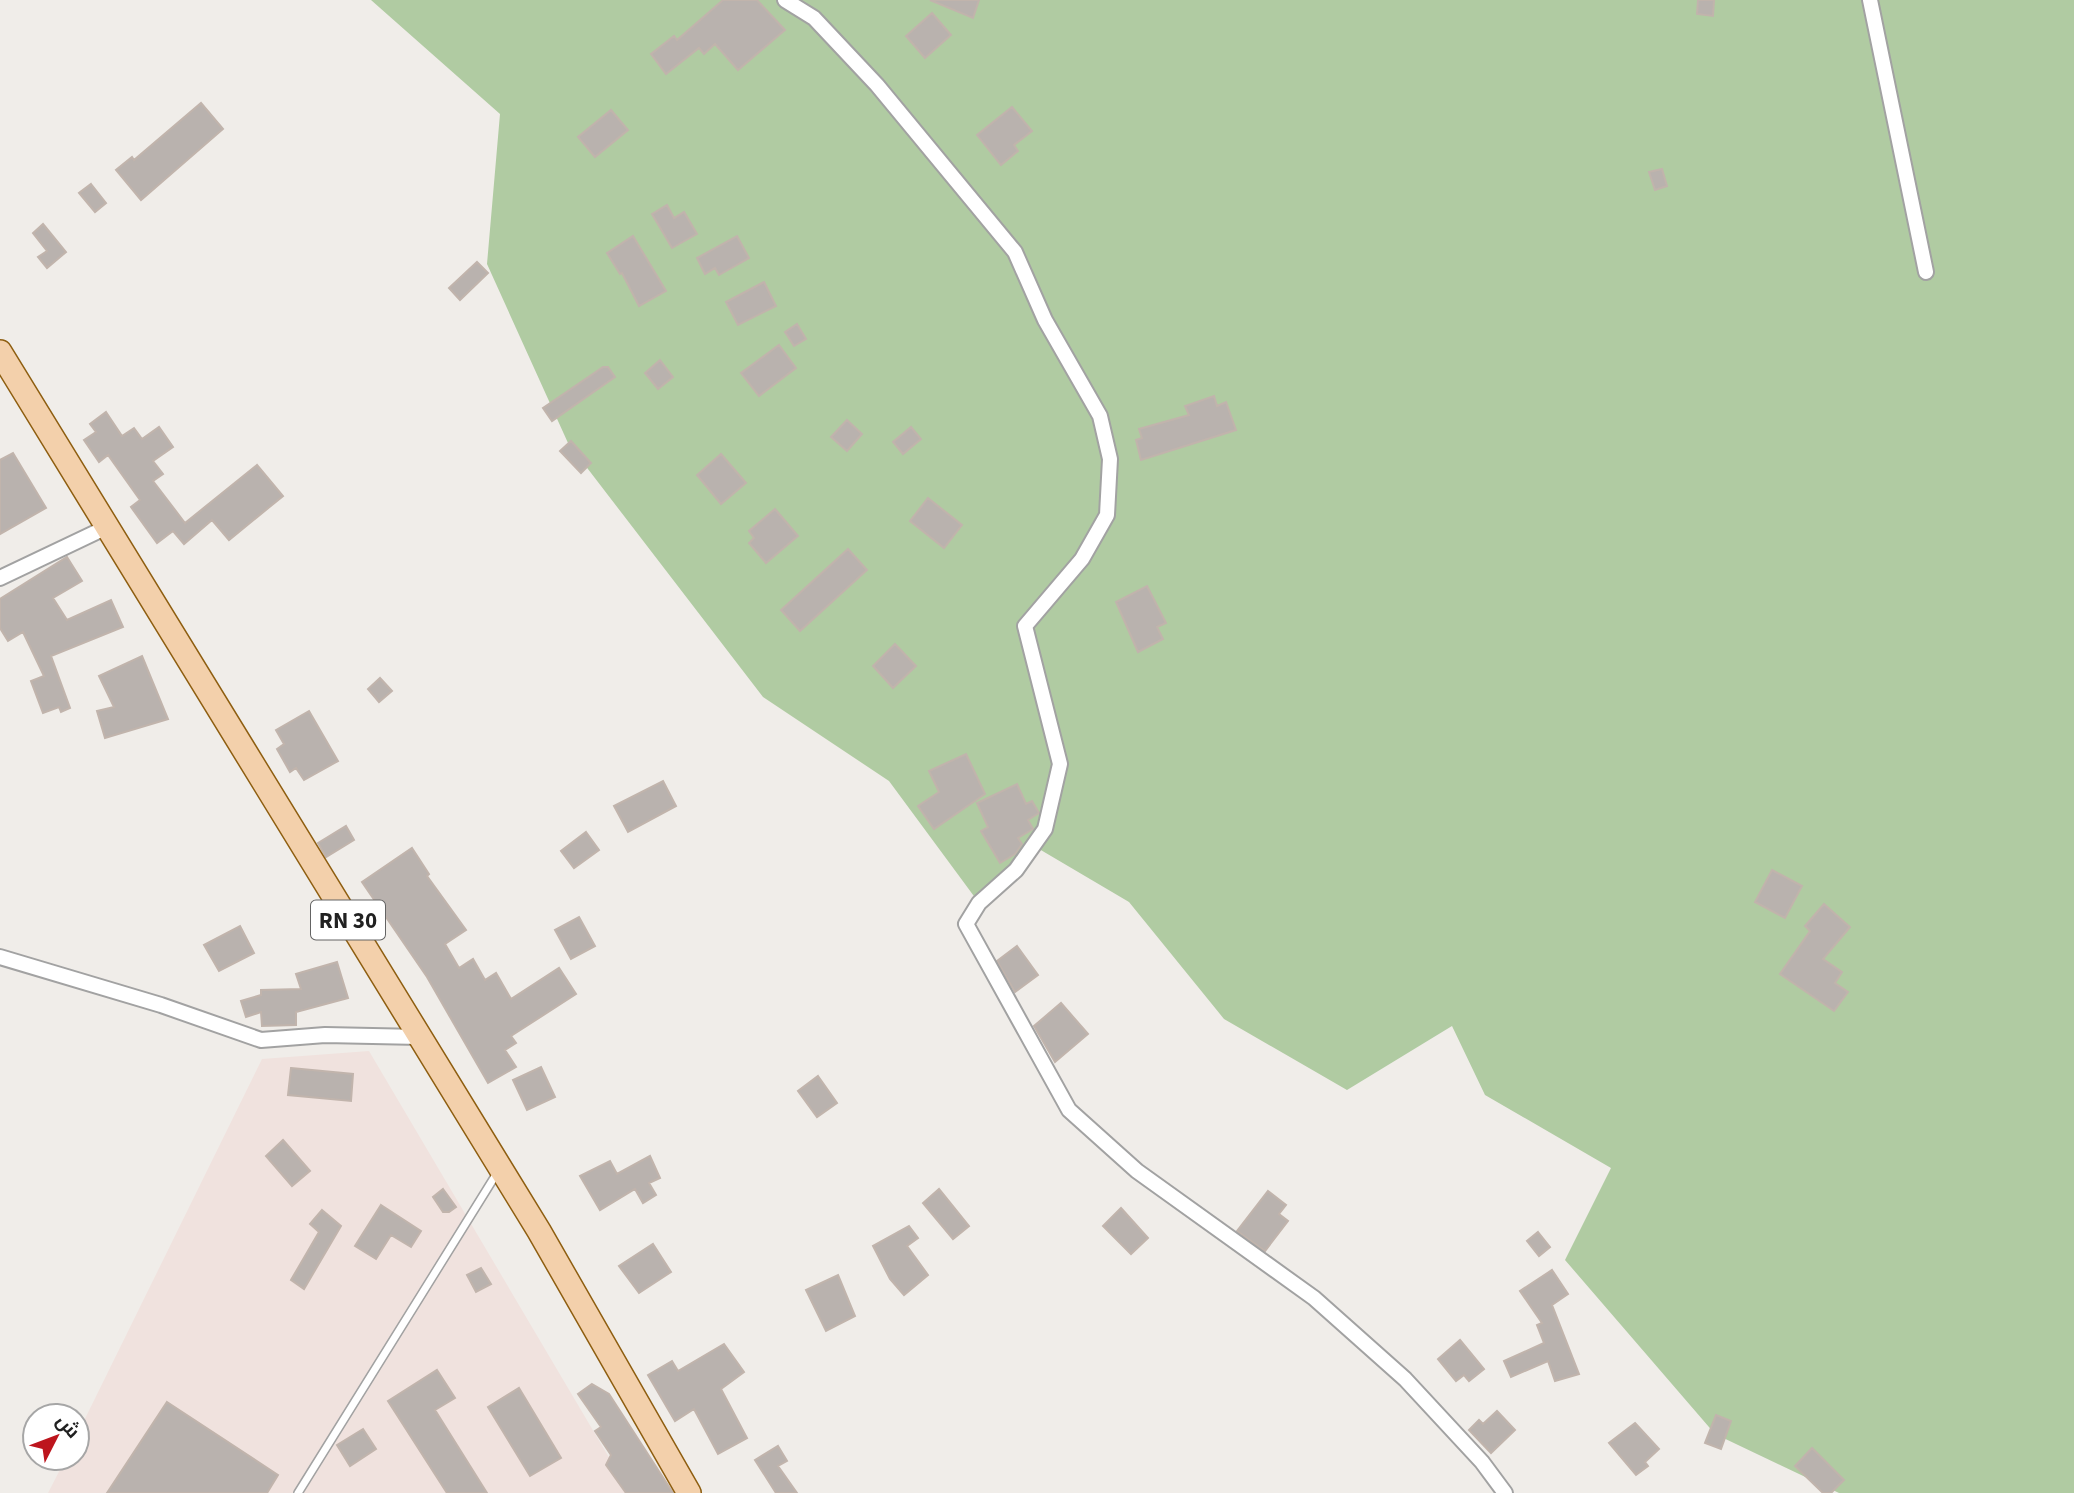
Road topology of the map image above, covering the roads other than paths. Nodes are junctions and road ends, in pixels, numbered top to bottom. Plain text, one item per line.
1 (785, 0) edge
2 (1870, 0) edge
3 (1926, 272) dead end
4 (0, 352) edge
5 (107, 527) junction
6 (0, 578) edge
7 (0, 957) edge
8 (420, 1037) junction
9 (499, 1169) junction
10 (298, 1493) edge
11 (688, 1493) edge
12 (1505, 1493) edge

1 - 12 street
2 - 3 street
4 - 5 main road, RN 30
5 - 6 street
5 - 8 main road, RN 30
7 - 8 street
8 - 9 main road, RN 30
9 - 10 lane
9 - 11 main road, RN 30

